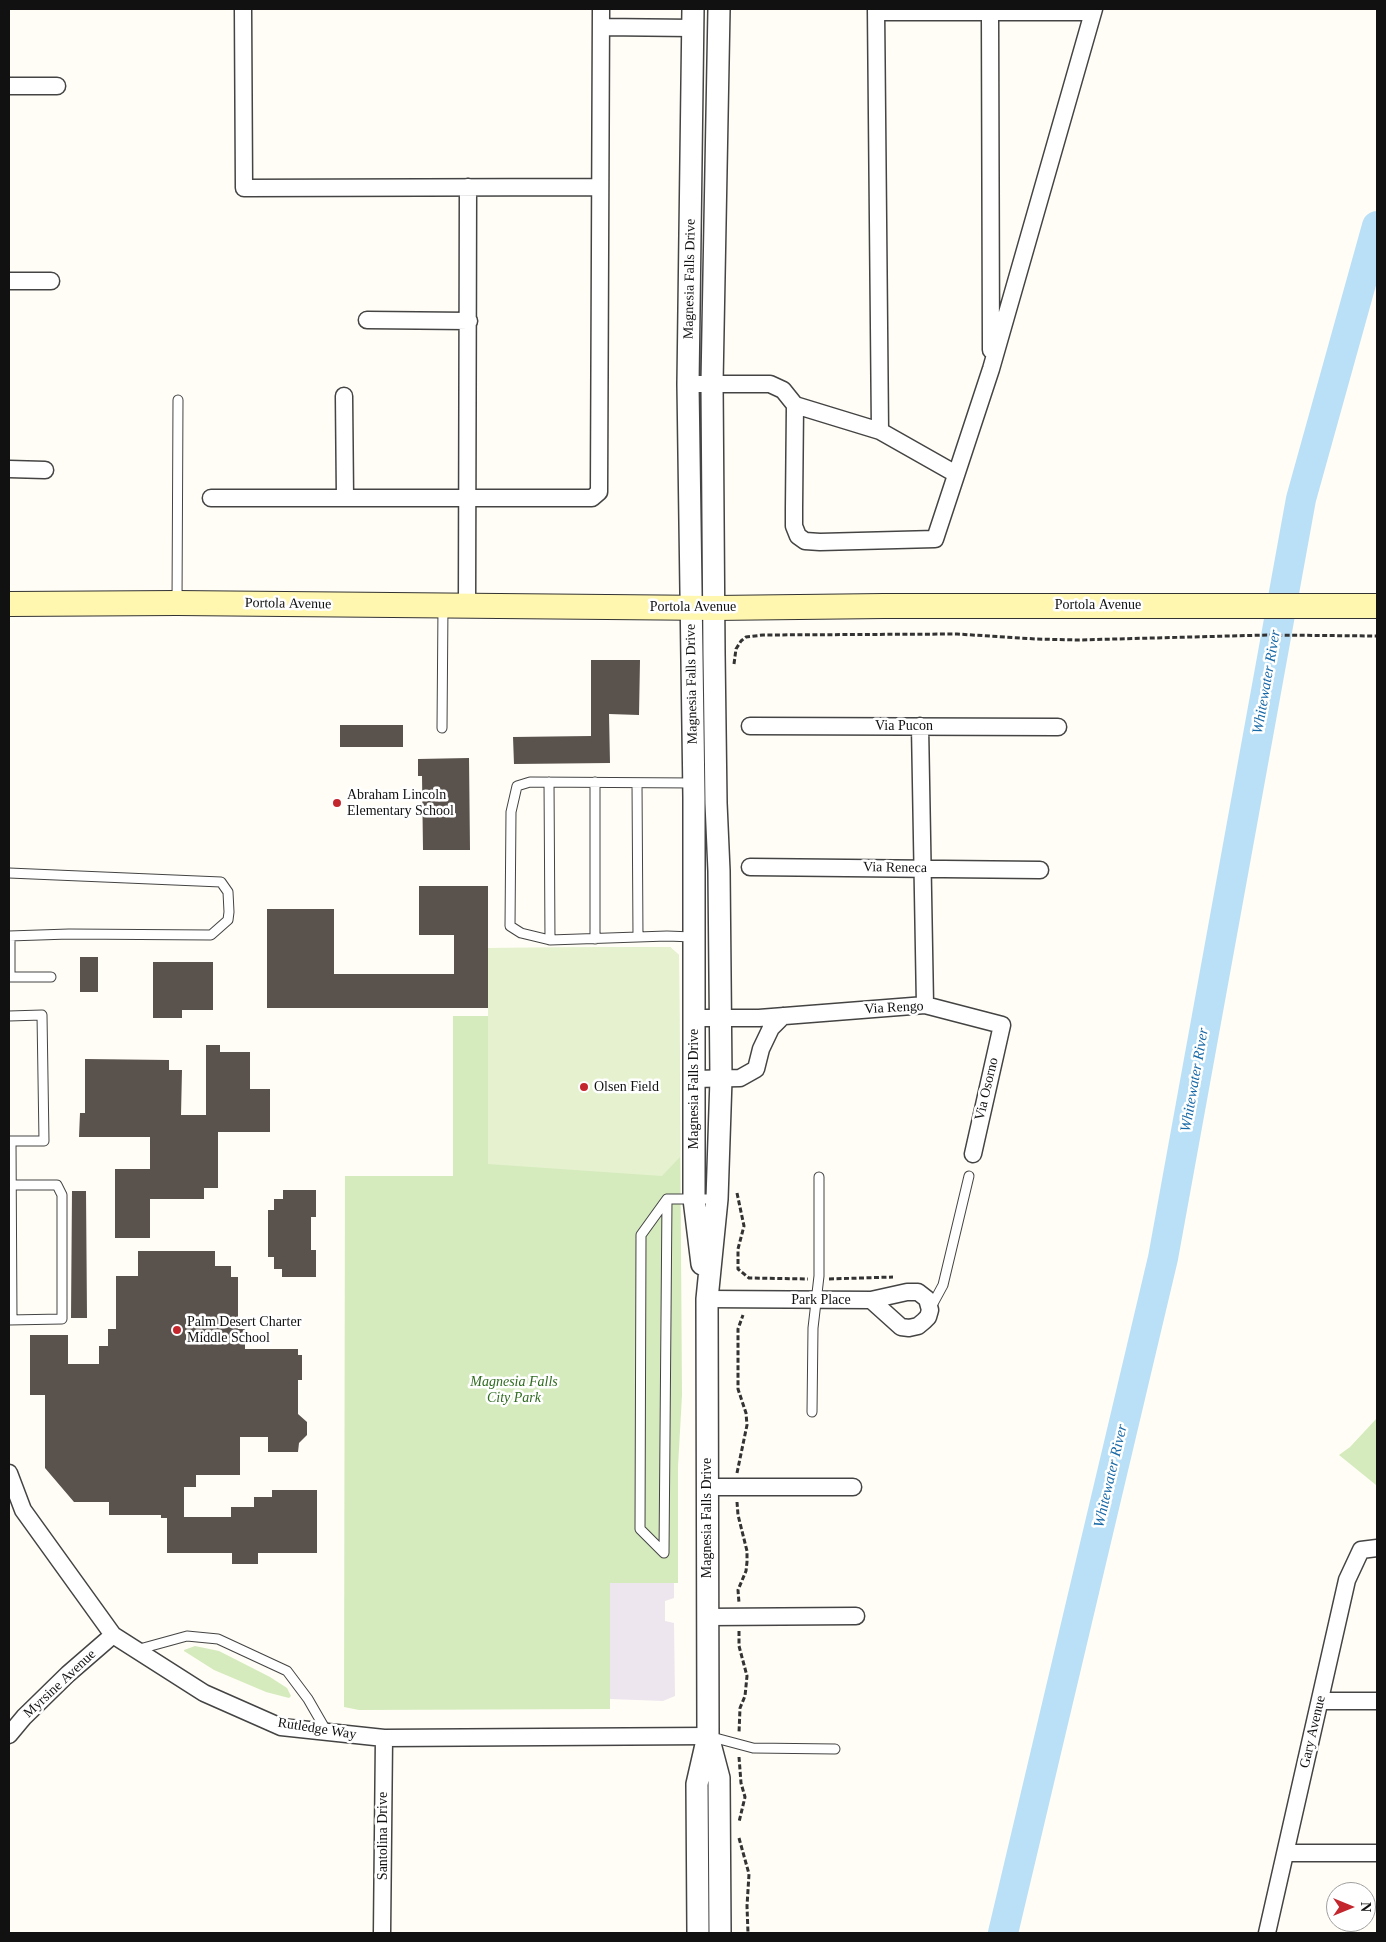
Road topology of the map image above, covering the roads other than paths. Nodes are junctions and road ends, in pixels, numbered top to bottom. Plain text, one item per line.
1 (243, 9) edge
2 (601, 9) edge
3 (719, 9) edge
4 (876, 10) edge
5 (1094, 10) edge
6 (990, 12) junction
7 (693, 18) edge
8 (601, 27) junction
9 (9, 86) edge
10 (57, 86) dead end
11 (468, 187) junction
12 (600, 187) junction
13 (9, 281) edge
14 (51, 281) dead end
15 (367, 320) dead end
16 (469, 321) junction
17 (991, 368) junction
18 (712, 383) junction
19 (688, 384) junction
20 (344, 396) dead end
21 (178, 400) dead end
22 (796, 405) junction
23 (880, 431) junction
24 (9, 469) edge
25 (45, 470) dead end
26 (956, 474) junction
27 (211, 498) dead end
28 (344, 498) junction
29 (468, 498) junction
30 (177, 603) junction
31 (9, 604) edge
32 (443, 605) junction
33 (468, 606) junction
34 (1377, 606) edge
35 (702, 608) junction
36 (750, 726) dead end
37 (920, 726) junction
38 (1058, 727) dead end
39 (442, 728) dead end
40 (549, 782) junction
41 (595, 782) junction
42 (637, 783) junction
43 (694, 783) junction
44 (750, 867) dead end
45 (923, 868) junction
46 (1040, 870) dead end
47 (9, 873) edge
48 (9, 936) edge
49 (638, 937) junction
50 (694, 937) junction
51 (595, 939) junction
52 (550, 940) junction
53 (10, 977) edge
54 (51, 977) dead end
55 (926, 1004) junction
56 (9, 1016) edge
57 (783, 1016) junction
58 (721, 1017) junction
59 (694, 1018) junction
60 (1002, 1025) joint
61 (694, 1079) junction
62 (721, 1079) junction
63 (10, 1141) edge
64 (973, 1154) dead end
65 (969, 1176) dead end
66 (819, 1177) dead end
67 (10, 1185) edge
68 (667, 1199) junction
69 (694, 1199) junction
70 (717, 1199) junction
71 (707, 1299) junction
72 (815, 1300) junction
73 (871, 1300) junction
74 (927, 1316) junction
75 (10, 1320) edge
76 (812, 1412) dead end
77 (9, 1473) edge
78 (706, 1487) junction
79 (853, 1487) dead end
80 (1377, 1548) edge
81 (856, 1616) dead end
82 (707, 1617) junction
83 (113, 1635) junction
84 (136, 1650) junction
85 (1321, 1700) junction
86 (1377, 1701) edge
87 (328, 1733) junction
88 (9, 1735) edge
89 (708, 1736) junction
90 (384, 1738) junction
91 (835, 1749) dead end
92 (1286, 1853) junction
93 (1377, 1853) edge
94 (382, 1933) edge
95 (698, 1933) edge
96 (720, 1933) edge
97 (1267, 1933) edge

1 - 11 street
2 - 8 street
3 - 18 street, Magnesia Falls Drive
4 - 6 street
4 - 23 street
5 - 6 street
5 - 17 street
6 - 17 street
7 - 8 street
7 - 19 street, Magnesia Falls Drive
8 - 12 street
9 - 10 street
11 - 12 street
11 - 16 street
12 - 29 street
13 - 14 street
15 - 16 street
16 - 29 street
17 - 26 street
18 - 19 street
18 - 22 street
18 - 35 street, Magnesia Falls Drive
19 - 35 street, Magnesia Falls Drive
20 - 28 street
21 - 30 lane
22 - 23 street
22 - 26 street
23 - 26 street
24 - 25 street
27 - 28 street
28 - 29 street
29 - 33 street
30 - 31 main road, Portola Avenue
30 - 32 main road, Portola Avenue
32 - 33 main road, Portola Avenue
32 - 39 lane
33 - 35 main road, Portola Avenue
34 - 35 main road, Portola Avenue
35 - 43 street, Magnesia Falls Drive
35 - 58 street, Magnesia Falls Drive
36 - 37 street, Via Pucon
37 - 38 street, Via Pucon
37 - 45 street
40 - 41 lane
40 - 52 lane
40 - 52 lane
41 - 42 lane
41 - 51 lane
42 - 43 lane
42 - 49 lane
43 - 50 street, Magnesia Falls Drive
44 - 45 street, Via Reneca
45 - 46 street, Via Reneca
45 - 55 street
47 - 48 lane
48 - 53 lane
49 - 50 lane
49 - 51 lane
50 - 59 street, Magnesia Falls Drive
51 - 52 lane
53 - 54 lane
55 - 57 street, Via Rengo
55 - 60 street, Via Rengo
56 - 63 lane
57 - 58 street, Via Rengo
57 - 62 street
58 - 59 street, Via Rengo
58 - 62 street, Magnesia Falls Drive
59 - 61 street, Magnesia Falls Drive
60 - 64 street, Via Osorno
61 - 62 street
61 - 69 street, Magnesia Falls Drive
62 - 70 street, Magnesia Falls Drive
63 - 67 lane
65 - 74 lane
66 - 72 lane
67 - 75 lane
67 - 75 lane
68 - 68 lane
68 - 69 lane
69 - 70 lane
69 - 71 street, Magnesia Falls Drive
70 - 71 street, Magnesia Falls Drive
71 - 72 street, Park Place
71 - 78 street, Magnesia Falls Drive
72 - 73 street, Park Place
72 - 76 lane
73 - 74 street, Park Place
73 - 74 street
77 - 83 street, Rutledge Way
78 - 79 street
78 - 82 street, Magnesia Falls Drive
80 - 85 street, Gary Avenue
81 - 82 street
82 - 89 street, Magnesia Falls Drive
83 - 84 street, Rutledge Way
83 - 88 street, Myrsine Avenue
84 - 87 street, Rutledge Way
84 - 87 lane
85 - 86 street
85 - 92 street, Gary Avenue
87 - 90 street, Rutledge Way
89 - 90 street, Rutledge Way
89 - 91 lane
89 - 95 street, Magnesia Falls Drive
89 - 96 street, Magnesia Falls Drive
90 - 94 street, Santolina Drive
92 - 93 street
92 - 97 street, Gary Avenue

